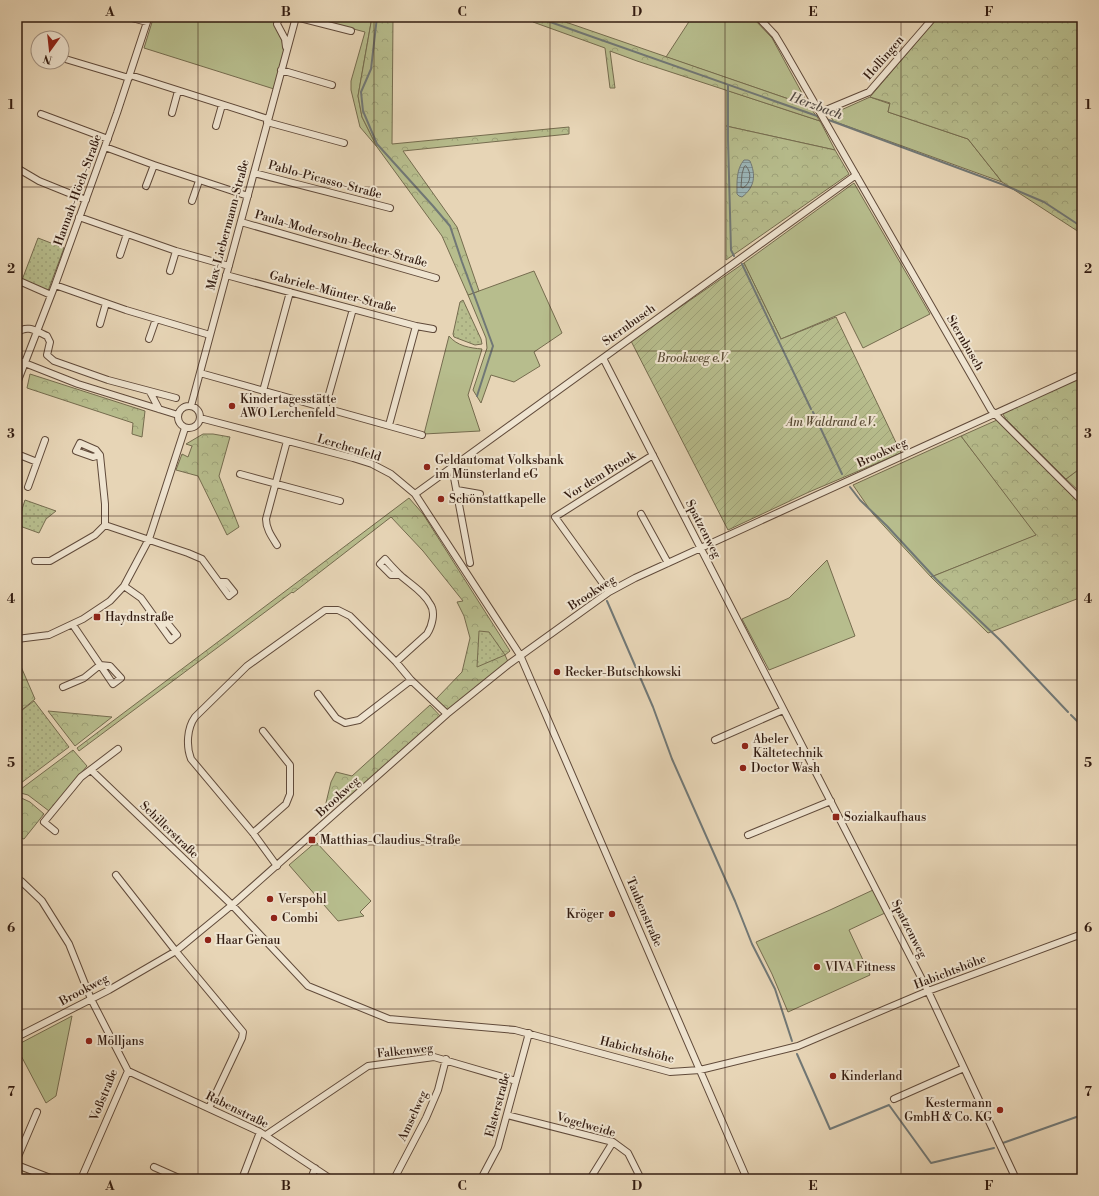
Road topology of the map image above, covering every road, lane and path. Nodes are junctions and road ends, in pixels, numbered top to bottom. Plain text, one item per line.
1 (128, 17) edge
2 (280, 17) edge
3 (296, 17) edge
4 (758, 17) edge
5 (934, 17) edge
6 (351, 31) dead end
7 (287, 51) junction
8 (70, 60) edge
9 (282, 70) junction
10 (129, 77) junction
11 (332, 85) dead end
12 (178, 91) junction
13 (222, 105) junction
14 (172, 113) dead end
15 (821, 113) junction
16 (41, 114) dead end
17 (268, 121) junction
18 (216, 126) dead end
19 (108, 139) junction
20 (344, 143) dead end
21 (105, 147) junction
22 (154, 165) junction
23 (17, 168) edge
24 (254, 173) junction
25 (856, 175) junction
26 (199, 181) junction
27 (146, 186) dead end
28 (248, 196) junction
29 (86, 200) junction
30 (192, 201) dead end
31 (390, 208) dead end
32 (79, 217) junction
33 (240, 222) junction
34 (127, 234) junction
35 (176, 251) junction
36 (120, 255) dead end
37 (229, 266) junction
38 (170, 271) dead end
39 (226, 275) junction
40 (436, 278) dead end
41 (17, 280) edge
42 (55, 285) junction
43 (290, 292) junction
44 (51, 295) junction
45 (106, 303) junction
46 (352, 309) junction
47 (156, 320) junction
48 (100, 324) dead end
49 (416, 326) junction
50 (433, 329) dead end
51 (37, 332) junction
52 (17, 334) edge
53 (210, 335) junction
54 (149, 340) dead end
55 (603, 358) junction
56 (17, 360) edge
57 (24, 363) junction
58 (200, 373) junction
59 (1082, 374) edge
60 (17, 383) edge
61 (262, 391) junction
62 (150, 392) junction
63 (176, 398) dead end
64 (191, 406) junction
65 (325, 408) junction
66 (159, 409) junction
67 (178, 415) junction
68 (994, 415) junction
69 (200, 418) junction
70 (389, 425) junction
71 (185, 428) junction
72 (422, 435) dead end
73 (45, 440) dead end
74 (287, 441) junction
75 (17, 454) edge
76 (100, 455) dead end
77 (653, 455) junction
78 (37, 462) junction
79 (452, 467) junction
80 (240, 474) dead end
81 (276, 483) junction
82 (28, 487) dead end
83 (457, 490) junction
84 (415, 494) junction
85 (480, 494) dead end
86 (340, 501) dead end
87 (1082, 501) edge
88 (642, 514) dead end
89 (106, 525) junction
90 (149, 539) junction
91 (277, 545) dead end
92 (701, 548) junction
93 (35, 561) dead end
94 (470, 563) dead end
95 (668, 563) junction
96 (400, 575) dead end
97 (219, 582) dead end
98 (124, 586) junction
99 (610, 592) junction
100 (160, 623) dead end
101 (73, 625) junction
102 (17, 639) edge
103 (520, 655) junction
104 (396, 662) junction
105 (411, 680) junction
106 (63, 687) dead end
107 (318, 694) dead end
108 (783, 710) junction
109 (447, 714) junction
110 (262, 731) dead end
111 (715, 740) dead end
112 (118, 749) dead end
113 (91, 770) junction
114 (831, 802) junction
115 (55, 830) dead end
116 (253, 833) junction
117 (748, 835) dead end
118 (277, 866) junction
119 (116, 874) dead end
120 (17, 879) edge
121 (232, 905) junction
122 (1082, 934) edge
123 (176, 951) junction
124 (928, 991) junction
125 (91, 999) junction
126 (529, 1033) junction
127 (17, 1037) edge
128 (446, 1059) junction
129 (964, 1068) junction
130 (700, 1070) junction
131 (128, 1071) junction
132 (516, 1081) junction
133 (894, 1099) dead end
134 (209, 1108) junction
135 (37, 1112) dead end
136 (507, 1115) junction
137 (263, 1133) junction
138 (613, 1142) junction
139 (17, 1159) edge
140 (17, 1165) edge
141 (154, 1167) dead end
142 (315, 1168) junction
143 (53, 1179) edge
144 (81, 1179) edge
145 (181, 1179) edge
146 (242, 1179) edge
147 (311, 1179) edge
148 (331, 1179) edge
149 (394, 1179) edge
150 (481, 1179) edge
151 (590, 1179) edge
152 (641, 1179) edge
153 (747, 1179) edge
154 (1016, 1179) edge

1 - 10 street, Hannah-Höch-Straße
2 - 7 street
3 - 6 street
3 - 7 street, Max-Liebermann-Straße
4 - 15 street, Sternbusch
5 - 15 street, Hollingen
7 - 9 street, Max-Liebermann-Straße
8 - 10 street
9 - 11 street
9 - 17 street, Max-Liebermann-Straße
10 - 12 street
10 - 19 street, Hannah-Höch-Straße
12 - 13 street
12 - 14 street
13 - 17 street
13 - 18 street
15 - 25 street, Sternbusch
16 - 19 street
17 - 20 street
17 - 24 street, Max-Liebermann-Straße
19 - 21 street, Hannah-Höch-Straße
21 - 22 street
21 - 29 street, Hannah-Höch-Straße
22 - 26 street
22 - 27 street
23 - 29 street
24 - 28 street, Max-Liebermann-Straße
24 - 31 street, Pablo-Picasso-Straße
25 - 55 street, Sternbusch
25 - 68 street, Sternbusch
26 - 28 street
26 - 30 street
28 - 33 street, Max-Liebermann-Straße
29 - 32 street, Hannah-Höch-Straße
32 - 34 street
32 - 42 street, Hannah-Höch-Straße
33 - 37 street, Max-Liebermann-Straße
33 - 40 street, Paula-Modersohn-Becker-Straße
34 - 35 street
34 - 36 street
35 - 37 street
35 - 38 street
37 - 39 street, Max-Liebermann-Straße
39 - 43 street, Gabriele-Münter-Straße
39 - 53 street, Max-Liebermann-Straße
41 - 44 street
42 - 44 street, Hannah-Höch-Straße
42 - 45 street
43 - 46 street, Gabriele-Münter-Straße
43 - 61 street
44 - 51 street, Hannah-Höch-Straße
45 - 47 street
45 - 48 street
46 - 49 street, Gabriele-Münter-Straße
46 - 65 street
47 - 53 street
47 - 54 street
49 - 50 street, Gabriele-Münter-Straße
49 - 70 street
51 - 52 street
51 - 57 street, Hannah-Höch-Straße
51 - 62 street
53 - 58 street, Max-Liebermann-Straße
55 - 77 street, Spatzenweg
55 - 79 street, Sternbusch
56 - 57 street
57 - 60 street, Hannah-Höch-Straße
57 - 66 street
58 - 61 street
58 - 64 street, Max-Liebermann-Straße
59 - 68 street, Brookweg
61 - 65 street
62 - 63 street
62 - 66 street
64 - 67 street
64 - 69 street
65 - 70 street
66 - 67 street
67 - 71 street
68 - 87 street, Sternbusch
68 - 92 street, Brookweg
69 - 71 street
69 - 74 street, Lerchenfeld
70 - 72 street
71 - 90 street
73 - 78 street
74 - 81 street
74 - 84 street, Lerchenfeld
75 - 78 street
76 - 89 street
77 - 92 street, Spatzenweg
77 - 99 street, Vor dem Brook
78 - 82 street
79 - 83 street
79 - 84 street, Sternbusch
80 - 81 street
81 - 86 street
81 - 91 street
83 - 85 street
83 - 94 street
84 - 103 street, Lerchenfeld
88 - 95 street
89 - 90 street
89 - 93 street
90 - 97 street
90 - 98 street
92 - 95 street, Brookweg
92 - 108 street, Spatzenweg
95 - 99 street, Brookweg
96 - 104 street
98 - 100 street
98 - 101 street
99 - 103 street, Brookweg
101 - 102 street
101 - 106 street
103 - 109 street, Brookweg
103 - 130 street, Taubenstraße
104 - 105 street
104 - 116 street
105 - 107 street
105 - 109 street
108 - 111 street
108 - 114 street, Spatzenweg
109 - 118 street, Brookweg
110 - 116 street
112 - 113 street
113 - 115 street
113 - 121 street, Schillerstraße
114 - 117 street
114 - 124 street, Spatzenweg
116 - 118 street
118 - 121 street, Brookweg
119 - 123 street
120 - 125 street, Voßstraße
121 - 123 street, Brookweg
121 - 126 street, Habichtshöhe
122 - 124 street, Habichtshöhe
123 - 125 street, Brookweg
123 - 134 street
124 - 129 street, Spatzenweg
124 - 130 street, Habichtshöhe
125 - 127 street, Brookweg
125 - 131 street, Voßstraße
126 - 130 street, Habichtshöhe
126 - 132 street, Elsterstraße
128 - 132 street, Falkenweg
128 - 137 street, Falkenweg
128 - 149 street, Amselweg
129 - 133 street
129 - 154 street, Spatzenweg
130 - 153 street, Taubenstraße
131 - 134 street, Rabenstraße
131 - 144 street, Voßstraße
132 - 136 street, Elsterstraße
134 - 137 street, Rabenstraße
135 - 139 street
136 - 138 street, Vogelweide
136 - 150 street, Elsterstraße
137 - 142 street, Rabenstraße
137 - 146 street
138 - 151 street
138 - 152 street, Vogelweide
140 - 143 street
141 - 145 street
142 - 147 street
142 - 148 street, Rabenstraße

